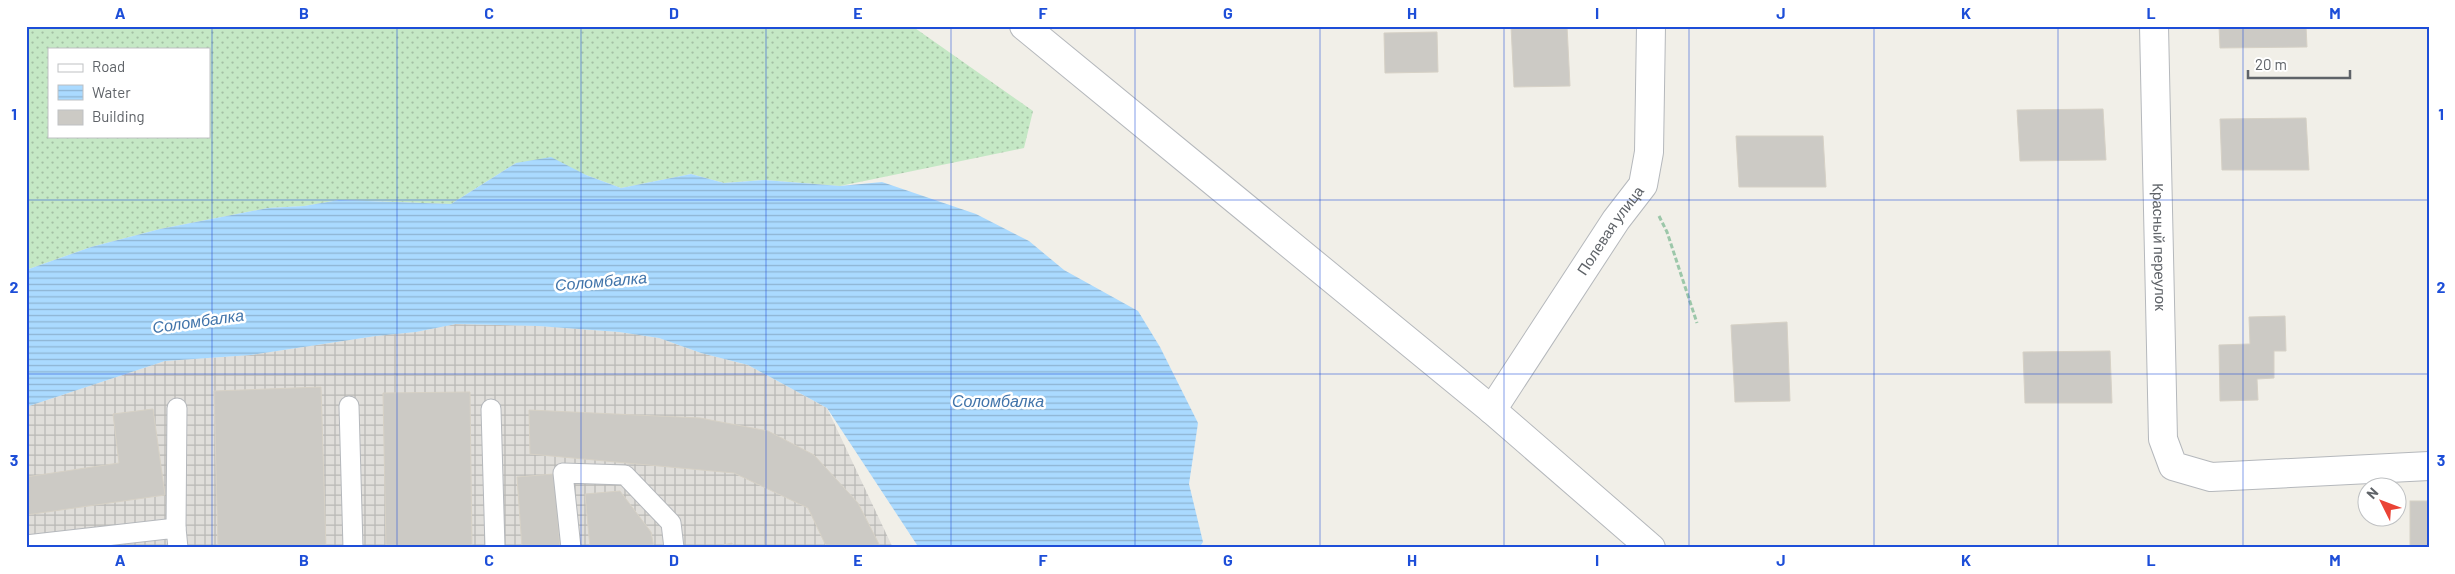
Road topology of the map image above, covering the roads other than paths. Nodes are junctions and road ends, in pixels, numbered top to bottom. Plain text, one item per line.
1 (1024, 26) edge
2 (1651, 26) edge
3 (2154, 26) edge
4 (349, 406) dead end
5 (177, 408) dead end
6 (491, 409) dead end
7 (1492, 410) junction
8 (2429, 466) edge
9 (176, 528) junction
10 (26, 545) edge
11 (178, 548) edge
12 (352, 548) edge
13 (495, 548) edge
14 (571, 548) edge
15 (674, 548) edge
16 (1651, 548) edge

1 - 7 street
2 - 7 street, Полевая улица
3 - 8 street, Красный переулок
4 - 12 lane
5 - 9 lane
6 - 13 lane
7 - 16 street
9 - 10 lane
9 - 11 lane
14 - 15 lane

